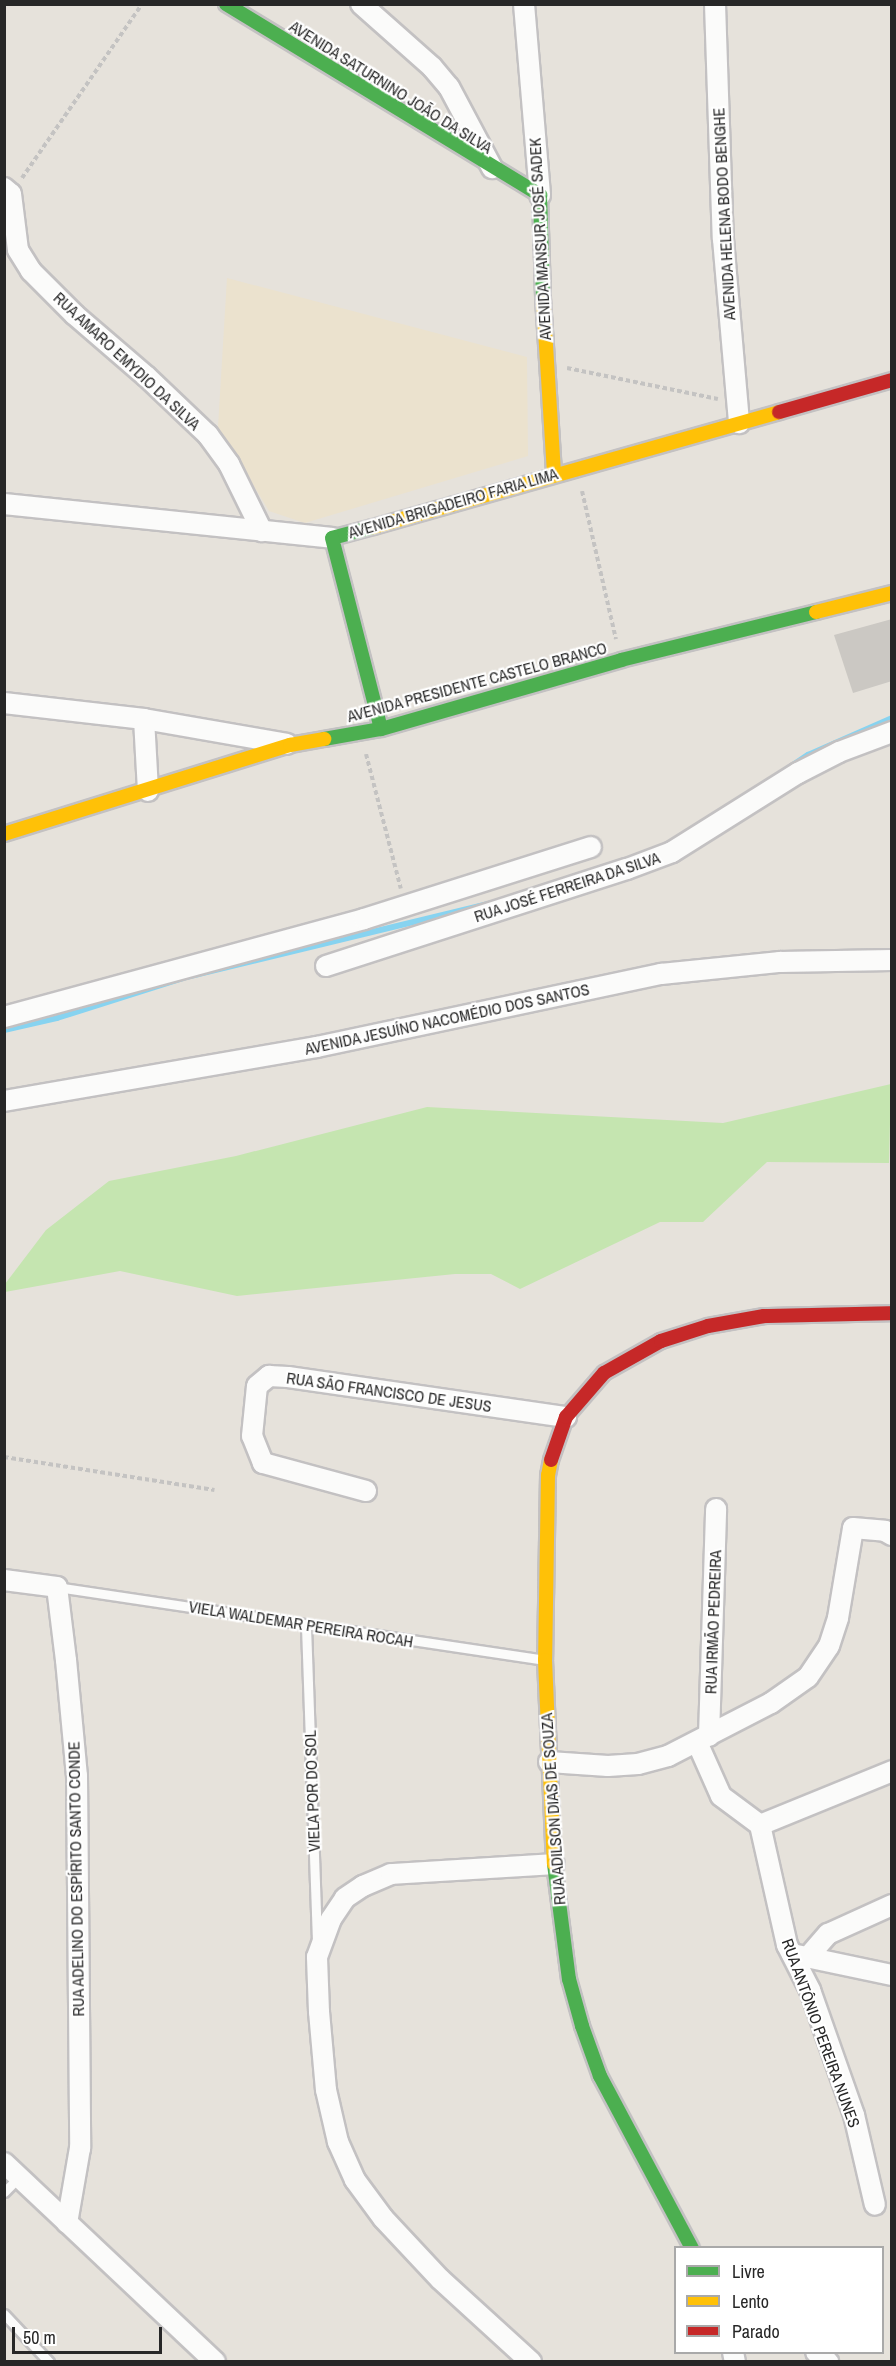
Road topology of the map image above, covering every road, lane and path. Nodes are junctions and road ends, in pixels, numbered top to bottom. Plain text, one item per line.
1 (142, 4) edge
2 (226, 4) edge
3 (361, 4) edge
4 (524, 4) edge
5 (715, 4) edge
6 (492, 168) junction
7 (8, 191) edge
8 (540, 195) junction
9 (545, 363) junction
10 (891, 380) edge
11 (736, 403) junction
12 (739, 423) junction
13 (577, 468) junction
14 (554, 474) junction
15 (4, 504) edge
16 (262, 531) junction
17 (332, 538) junction
18 (891, 593) edge
19 (621, 660) junction
20 (4, 703) edge
21 (144, 719) junction
22 (381, 729) junction
23 (891, 732) edge
24 (360, 733) junction
25 (290, 745) junction
26 (148, 791) junction
27 (4, 834) edge
28 (591, 847) dead end
29 (406, 906) junction
30 (891, 960) edge
31 (326, 966) dead end
32 (4, 1017) edge
33 (4, 1101) edge
34 (891, 1313) edge
35 (566, 1417) junction
36 (4, 1457) edge
37 (214, 1490) dead end
38 (366, 1491) dead end
39 (716, 1509) dead end
40 (891, 1535) edge
41 (4, 1580) edge
42 (57, 1587) junction
43 (306, 1626) junction
44 (545, 1660) junction
45 (703, 1739) junction
46 (549, 1762) junction
47 (891, 1772) edge
48 (760, 1825) junction
49 (554, 1864) junction
50 (891, 1905) edge
51 (800, 1956) junction
52 (317, 1957) junction
53 (891, 1975) edge
54 (4, 2163) edge
55 (11, 2185) edge
56 (875, 2205) dead end
57 (67, 2223) junction
58 (691, 2246) edge
59 (4, 2314) edge
60 (49, 2361) edge
61 (215, 2361) edge
62 (531, 2361) edge

1 - 7 path
2 - 6 street, AVENIDA SATURNINO JOÃO DA SILVA
3 - 6 street
4 - 8 street, AVENIDA MANSUR JOSÉ SADEK
5 - 11 street, AVENIDA HELENA BODO BENGHE
6 - 8 street, AVENIDA SATURNINO JOÃO DA SILVA
7 - 16 street, RUA AMARO EMYDIO DA SILVA
8 - 9 street, AVENIDA MANSUR JOSÉ SADEK
9 - 11 path
9 - 14 street, AVENIDA MANSUR JOSÉ SADEK
10 - 12 street, AVENIDA BRIGADEIRO FARIA LIMA
11 - 12 street, AVENIDA HELENA BODO BENGHE
12 - 13 street, AVENIDA BRIGADEIRO FARIA LIMA
13 - 14 street, AVENIDA BRIGADEIRO FARIA LIMA
13 - 19 path
14 - 17 street, AVENIDA BRIGADEIRO FARIA LIMA
15 - 16 street, AVENIDA BRIGADEIRO FARIA LIMA
16 - 17 street, AVENIDA BRIGADEIRO FARIA LIMA
17 - 22 street
18 - 19 street, AVENIDA PRESIDENTE CASTELO BRANCO
19 - 22 street, AVENIDA PRESIDENTE CASTELO BRANCO
20 - 21 street
21 - 25 street
21 - 26 street
22 - 24 street, AVENIDA PRESIDENTE CASTELO BRANCO
23 - 31 street, RUA JOSÉ FERREIRA DA SILVA
24 - 25 street, AVENIDA PRESIDENTE CASTELO BRANCO
24 - 29 path
25 - 26 street, AVENIDA PRESIDENTE CASTELO BRANCO
26 - 27 street, AVENIDA PRESIDENTE CASTELO BRANCO
28 - 29 street, RUA JOSÉ FERREIRA DA SILVA
29 - 32 street, RUA JOSÉ FERREIRA DA SILVA
30 - 33 street, AVENIDA JESUÍNO NACOMÉDIO DOS SANTOS
34 - 35 street, RUA ADILSON DIAS DE SOUZA
35 - 38 street, RUA SÃO FRANCISCO DE JESUS
35 - 44 street, RUA ADILSON DIAS DE SOUZA
36 - 37 path
39 - 45 street, RUA IRMÃO PEDREIRA
40 - 45 street
41 - 42 street
42 - 43 lane, VIELA WALDEMAR PEREIRA ROCAH
42 - 57 street, RUA ADELINO DO ESPÍRITO SANTO CONDE
43 - 44 lane, VIELA WALDEMAR PEREIRA ROCAH
43 - 52 lane, VIELA POR DO SOL
44 - 46 street, RUA ADILSON DIAS DE SOUZA
45 - 46 street
45 - 48 street
46 - 49 street, RUA ADILSON DIAS DE SOUZA
47 - 48 street
48 - 51 street, RUA ANTÔNIO PEREIRA NUNES
49 - 52 street
49 - 58 street, RUA ADILSON DIAS DE SOUZA
50 - 51 street
51 - 53 street
51 - 56 street, RUA ANTÔNIO PEREIRA NUNES
52 - 62 street
54 - 55 street
55 - 57 street
57 - 61 street
59 - 60 lane

